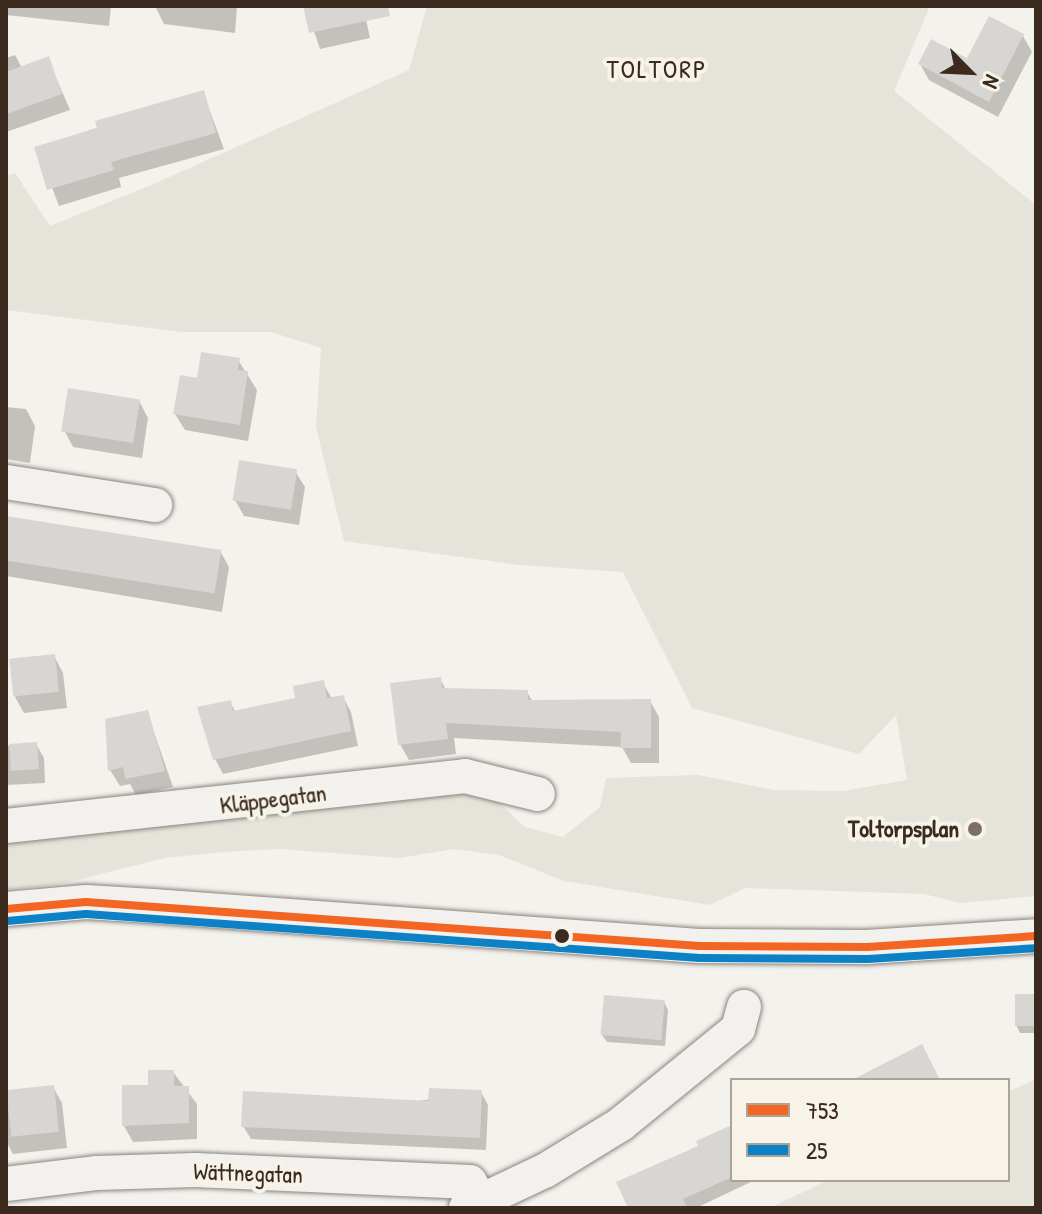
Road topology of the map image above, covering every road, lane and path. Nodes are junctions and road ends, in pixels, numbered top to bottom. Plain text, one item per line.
1 (6, 482) edge
2 (155, 505) dead end
3 (538, 794) dead end
4 (6, 826) edge
5 (6, 909) edge
6 (1036, 936) edge
7 (744, 1007) dead end
8 (6, 1184) edge
9 (473, 1204) edge

1 - 2 street
3 - 4 street, Kläppegatan
5 - 6 street
7 - 9 street
8 - 9 street, Wättnegatan

